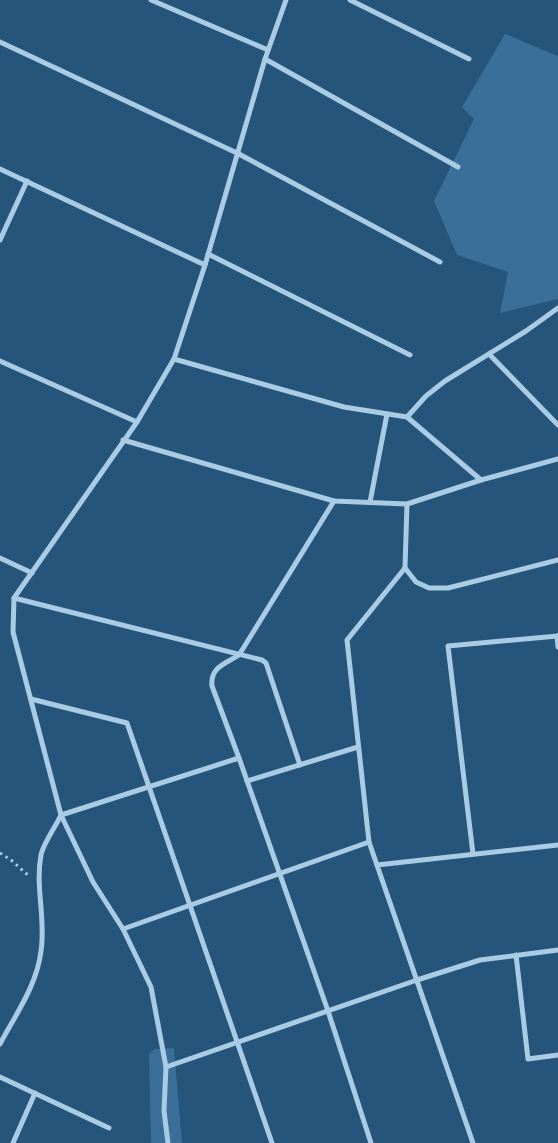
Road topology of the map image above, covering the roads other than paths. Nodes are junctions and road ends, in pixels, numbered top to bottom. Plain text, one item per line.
1 (152, 0) edge
2 (286, 0) edge
3 (350, 0) edge
4 (0, 42) edge
5 (268, 50) junction
6 (265, 59) junction
7 (468, 59) dead end
8 (238, 154) junction
9 (458, 166) dead end
10 (0, 169) edge
11 (27, 181) junction
12 (0, 240) edge
13 (208, 254) junction
14 (440, 262) dead end
15 (205, 265) junction
16 (558, 308) edge
17 (410, 354) dead end
18 (489, 354) junction
19 (174, 359) junction
20 (0, 361) edge
21 (387, 414) junction
22 (407, 417) junction
23 (137, 422) junction
24 (558, 425) edge
25 (123, 440) junction
26 (558, 459) edge
27 (481, 480) junction
28 (334, 501) junction
29 (370, 502) junction
30 (407, 504) junction
31 (0, 558) edge
32 (558, 560) edge
33 (405, 568) junction
34 (32, 573) junction
35 (14, 598) junction
36 (557, 636) edge
37 (558, 647) edge
38 (239, 655) junction
39 (31, 699) junction
40 (358, 747) junction
41 (239, 758) junction
42 (300, 765) junction
43 (247, 781) junction
44 (149, 786) junction
45 (62, 814) junction
46 (369, 842) junction
47 (558, 844) edge
48 (473, 854) junction
49 (377, 865) junction
50 (279, 874) junction
51 (190, 906) junction
52 (123, 929) junction
53 (558, 950) edge
54 (516, 955) junction
55 (417, 980) junction
56 (328, 1011) junction
57 (237, 1043) junction
58 (0, 1044) edge
59 (558, 1055) edge
60 (166, 1068) junction
61 (0, 1077) edge
62 (35, 1093) junction
63 (109, 1128) dead end
64 (13, 1143) edge
65 (168, 1143) edge
66 (272, 1143) edge
67 (372, 1143) edge
68 (473, 1143) edge

1 - 5 street
2 - 5 street
3 - 7 street
4 - 8 street
5 - 6 street
6 - 8 street
6 - 9 street
8 - 13 street
8 - 14 street
10 - 11 street
11 - 12 street
11 - 15 street
13 - 15 street
13 - 17 street
15 - 19 street
16 - 18 street
18 - 22 street
18 - 24 street
19 - 21 street
19 - 23 street
20 - 23 street
21 - 22 street
21 - 29 street
22 - 27 street
23 - 25 street
25 - 28 street
25 - 34 street
26 - 27 street
27 - 30 street
28 - 29 street
28 - 38 street
29 - 30 street
30 - 33 street
31 - 34 street
32 - 33 street
33 - 40 street
34 - 35 street
35 - 38 street
35 - 39 street
36 - 37 street
36 - 48 street
38 - 41 street
38 - 42 street
39 - 44 street
39 - 45 street
40 - 42 street
40 - 46 street
41 - 43 street
41 - 44 street
42 - 43 street
43 - 50 street
44 - 45 street
44 - 51 street
45 - 52 street
45 - 58 street
46 - 49 street
46 - 50 street
47 - 48 street
48 - 49 street
49 - 55 street
50 - 51 street
50 - 56 street
51 - 52 street
51 - 57 street
52 - 60 street
53 - 54 street
54 - 55 street
54 - 59 street
55 - 56 street
55 - 68 street
56 - 57 street
56 - 67 street
57 - 60 street
57 - 66 street
60 - 65 street
61 - 62 street
62 - 63 street
62 - 64 street

